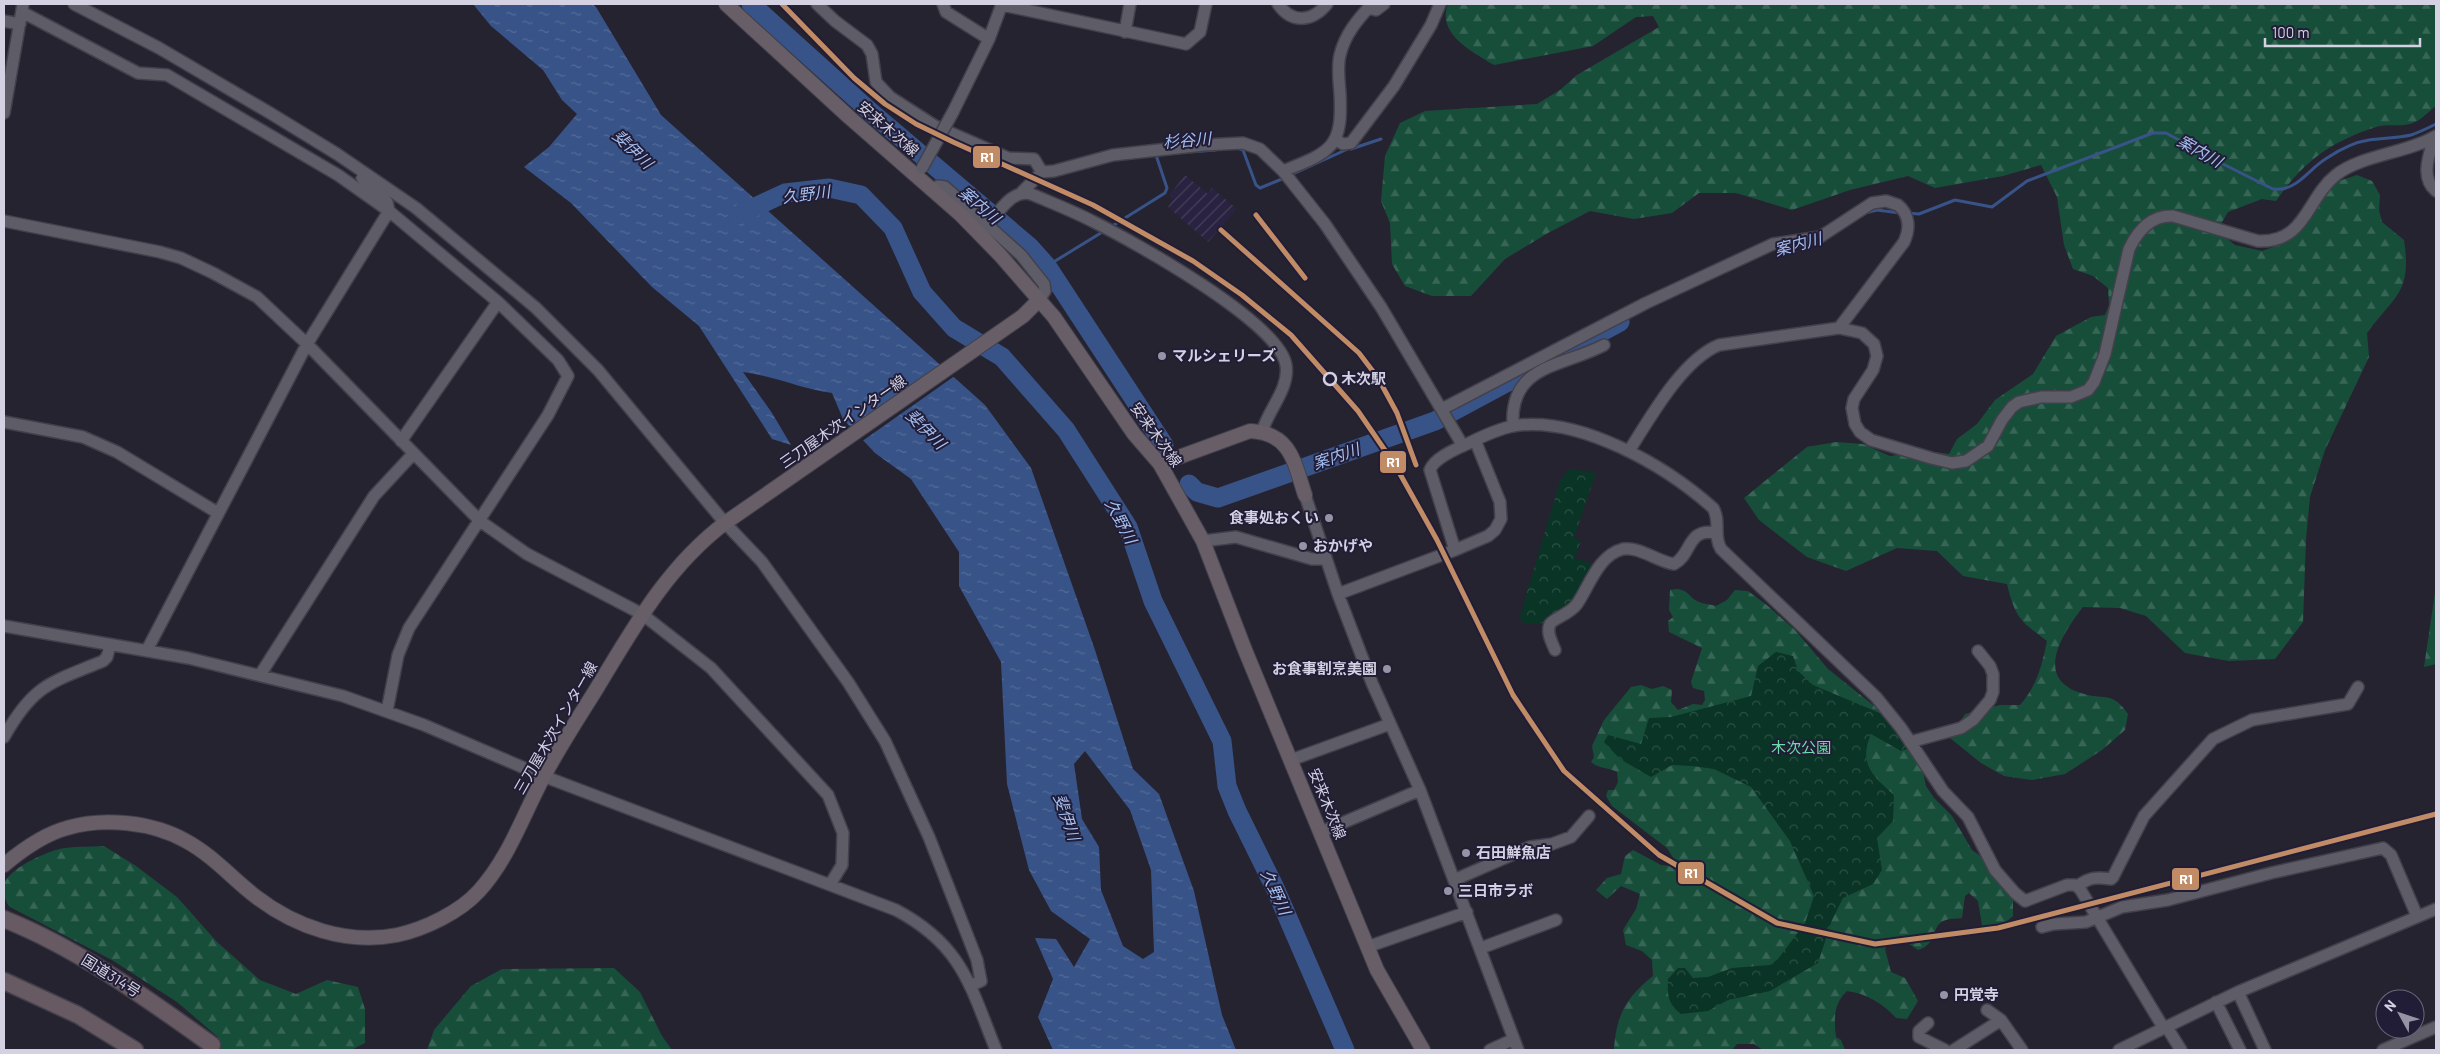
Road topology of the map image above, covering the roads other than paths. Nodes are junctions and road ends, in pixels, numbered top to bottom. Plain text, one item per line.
1 (74, 4) edge
2 (726, 4) edge
3 (817, 4) edge
4 (943, 4) edge
5 (1002, 4) edge
6 (1130, 4) edge
7 (1206, 4) edge
8 (1278, 4) edge
9 (1327, 4) edge
10 (1384, 4) edge
11 (1440, 4) edge
12 (1370, 6) edge
13 (1050, 10) edge
14 (22, 13) edge
15 (4, 21) edge
16 (1125, 32) junction
17 (989, 39) junction
18 (4, 113) edge
19 (2435, 137) edge
20 (1336, 140) junction
21 (337, 154) junction
22 (1283, 171) junction
23 (920, 172) junction
24 (1042, 172) junction
25 (934, 190) junction
26 (2436, 191) edge
27 (1022, 192) junction
28 (389, 210) junction
29 (993, 219) junction
30 (4, 221) edge
31 (1038, 300) junction
32 (498, 302) junction
33 (1838, 328) junction
34 (307, 344) junction
35 (1604, 345) dead end
36 (1527, 372) junction
37 (1444, 413) junction
38 (4, 422) edge
39 (1513, 426) junction
40 (1262, 432) junction
41 (1475, 440) junction
42 (401, 441) junction
43 (1463, 446) junction
44 (1629, 451) junction
45 (413, 454) junction
46 (1160, 464) junction
47 (1305, 495) joint
48 (218, 513) junction
49 (731, 520) junction
50 (480, 521) junction
51 (1716, 533) junction
52 (1202, 541) junction
53 (1455, 550) junction
54 (1326, 559) junction
55 (1338, 594) junction
56 (642, 614) junction
57 (4, 626) edge
58 (110, 645) junction
59 (147, 650) junction
60 (1555, 650) dead end
61 (1978, 651) dead end
62 (260, 674) junction
63 (2358, 687) dead end
64 (387, 710) junction
65 (1390, 724) junction
66 (4, 737) edge
67 (1910, 742) junction
68 (1291, 760) junction
69 (544, 776) junction
70 (1420, 790) junction
71 (1589, 816) dead end
72 (1321, 832) junction
73 (4, 865) edge
74 (1454, 880) junction
75 (831, 884) junction
76 (2078, 886) junction
77 (2436, 909) edge
78 (1467, 912) junction
79 (2418, 916) junction
80 (4, 919) edge
81 (2098, 919) junction
82 (1556, 920) dead end
83 (2042, 927) dead end
84 (1367, 947) junction
85 (1480, 948) junction
86 (4, 981) edge
87 (970, 986) junction
88 (4, 991) edge
89 (2238, 992) junction
90 (2216, 1002) junction
91 (1987, 1010) dead end
92 (2001, 1020) junction
93 (1928, 1023) dead end
94 (2165, 1027) junction
95 (2436, 1027) edge
96 (212, 1045) dead end
97 (1516, 1045) edge
98 (119, 1050) edge
99 (135, 1050) edge
100 (996, 1050) edge
101 (1422, 1050) edge
102 (1490, 1050) edge
103 (1945, 1050) edge
104 (1954, 1050) edge
105 (2022, 1050) edge
106 (2119, 1050) edge
107 (2180, 1050) edge
108 (2240, 1050) edge
109 (2265, 1050) edge
110 (2383, 1050) edge

1 - 21 street
2 - 23 main road, 安来木次線
3 - 24 street
4 - 17 street
5 - 13 street
5 - 17 street
6 - 16 street
7 - 16 street
8 - 9 street
10 - 12 street
11 - 20 street
12 - 20 street
13 - 16 street
14 - 15 street
14 - 18 street
14 - 28 street
17 - 23 street, bridge
19 - 26 street
19 - 33 street
20 - 22 street
21 - 28 street
21 - 49 street
22 - 24 street
22 - 37 street
23 - 25 main road, 安来木次線
24 - 27 street
25 - 29 street
25 - 31 main road, 安来木次線
27 - 29 street
27 - 40 street
28 - 32 street
28 - 34 street
29 - 31 street
30 - 34 street
31 - 46 main road, 安来木次線
31 - 49 main road, 三刀屋木次インター線
32 - 42 street
32 - 50 street
33 - 36 street
33 - 44 street
34 - 42 street
34 - 48 street
35 - 36 street
36 - 37 street
36 - 39 street
37 - 43 street
38 - 48 street
39 - 41 street
39 - 44 street
40 - 46 main road
40 - 47 main road
41 - 43 street
41 - 53 street
42 - 45 street
43 - 53 street
44 - 51 street
45 - 50 street
45 - 62 street
46 - 52 main road, 安来木次線
47 - 54 street
48 - 59 street
49 - 56 main road, 三刀屋木次インター線
49 - 87 street
50 - 56 street
50 - 64 street
51 - 60 street
51 - 67 street
52 - 54 street
52 - 68 main road, 安来木次線
53 - 55 street
54 - 55 street
55 - 65 street
56 - 69 main road, 三刀屋木次インター線
56 - 75 street
57 - 58 street
58 - 59 street
58 - 66 street
59 - 62 street
61 - 67 street
62 - 64 street
63 - 76 street
64 - 69 street
65 - 68 street
65 - 70 street
67 - 76 street
68 - 72 main road, 安来木次線
69 - 73 main road, 三刀屋木次インター線
69 - 75 street
70 - 72 street
70 - 74 street
71 - 74 street
72 - 84 main road, 安来木次線
74 - 78 street
75 - 87 street
76 - 81 street
77 - 79 street
78 - 84 street
78 - 85 street
79 - 81 street
79 - 89 street
80 - 96 highway, 国道314号
81 - 83 street
81 - 94 street
82 - 85 street
84 - 101 main road, 安来木次線
85 - 97 street
86 - 99 highway
87 - 100 street
88 - 98 highway
89 - 90 street
89 - 109 street
90 - 94 street
90 - 108 street
91 - 92 street
92 - 104 street
92 - 105 street
93 - 103 street
94 - 106 street
94 - 107 street
95 - 110 street
97 - 102 street

